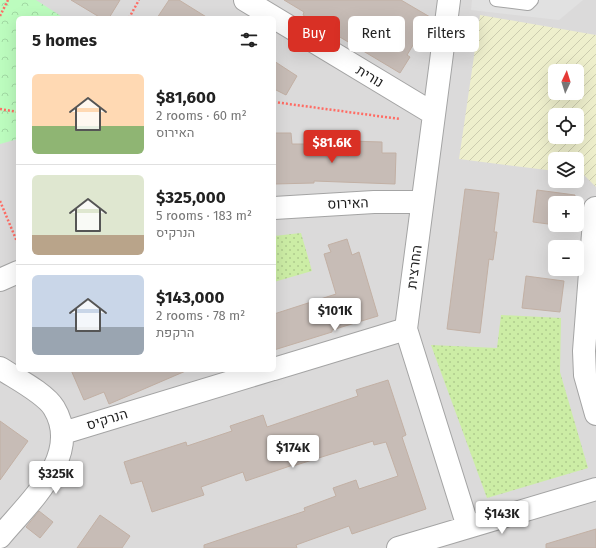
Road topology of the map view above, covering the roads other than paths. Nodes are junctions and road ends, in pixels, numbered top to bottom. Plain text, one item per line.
1 (245, 0) edge
2 (449, 0) edge
3 (496, 0) edge
4 (532, 0) edge
5 (272, 16) edge
6 (276, 19) edge
7 (434, 114) junction
8 (422, 202) junction
9 (276, 208) edge
10 (595, 208) edge
11 (16, 273) edge
12 (0, 280) edge
13 (406, 329) junction
14 (0, 368) edge
15 (276, 368) edge
16 (263, 372) edge
17 (596, 414) edge
18 (63, 433) junction
19 (596, 489) edge
20 (468, 527) junction
21 (0, 537) edge
22 (398, 548) edge

1 - 5 street, נורית
2 - 7 street, החרצית
3 - 4 lane
6 - 7 street, נורית
7 - 8 street, החרצית
8 - 9 street, האירוס
8 - 13 street, החרצית
10 - 17 street
11 - 12 street
13 - 15 street
13 - 20 street, החרצית
14 - 18 street
16 - 18 street, הנרקיס
18 - 21 street
19 - 20 street
20 - 22 street

